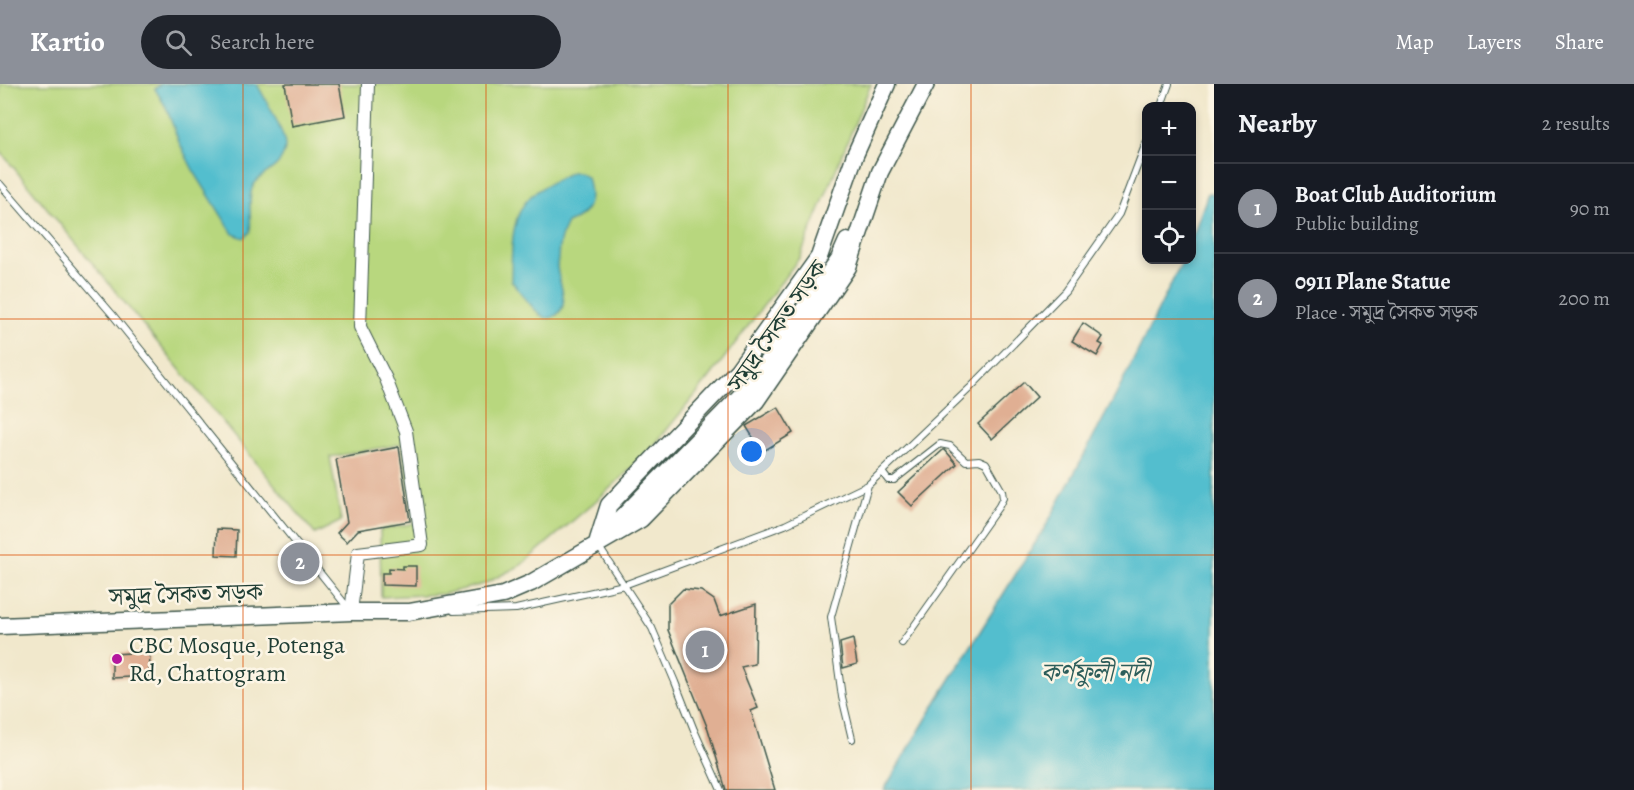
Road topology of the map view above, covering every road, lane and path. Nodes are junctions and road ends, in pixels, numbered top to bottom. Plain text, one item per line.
1 (368, 84) edge
2 (888, 84) edge
3 (917, 84) edge
4 (926, 84) edge
5 (1169, 84) edge
6 (1162, 102) edge
7 (1142, 154) edge
8 (0, 184) edge
9 (882, 472) junction
10 (868, 485) junction
11 (597, 544) junction
12 (624, 585) junction
13 (351, 612) junction
14 (409, 612) junction
15 (5, 625) edge
16 (902, 643) dead end
17 (852, 740) dead end
18 (721, 790) edge

1 - 13 street
2 - 11 main road, সমুদ্র সৈকত সড়ক
3 - 11 main road
4 - 11 main road, সমুদ্র সৈকত সড়ক
5 - 6 lane
7 - 9 lane
8 - 13 lane
9 - 10 lane
9 - 16 lane
10 - 12 lane
10 - 17 lane
11 - 12 lane
11 - 14 main road, সমুদ্র সৈকত সড়ক
12 - 14 lane
12 - 18 lane
13 - 14 main road, সমুদ্র সৈকত সড়ক
13 - 15 main road, সমুদ্র সৈকত সড়ক

